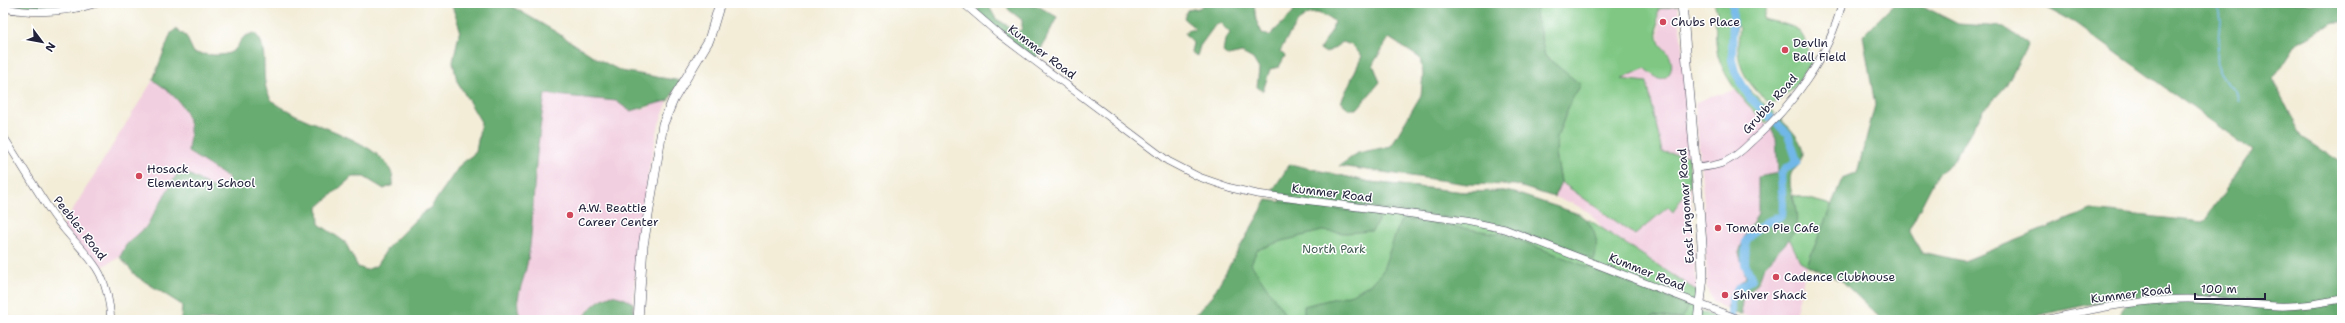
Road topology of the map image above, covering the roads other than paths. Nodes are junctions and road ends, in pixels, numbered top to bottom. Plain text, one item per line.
1 (98, 3) edge
2 (720, 3) edge
3 (963, 3) edge
4 (1682, 3) edge
5 (1842, 3) edge
6 (3, 8) edge
7 (3, 136) edge
8 (1696, 168) junction
9 (2342, 299) edge
10 (1700, 304) junction
11 (111, 320) edge
12 (638, 320) edge
13 (1698, 320) edge
14 (1741, 320) edge
15 (2043, 320) edge

1 - 6 street
2 - 12 main road
3 - 10 street, Kummer Road
4 - 8 main road, East Ingomar Road
5 - 8 street, Grubbs Road
7 - 11 street, Peebles Road
8 - 10 main road, East Ingomar Road
9 - 15 street, Kummer Road
10 - 13 main road, East Ingomar Road
10 - 14 street, Kummer Road

